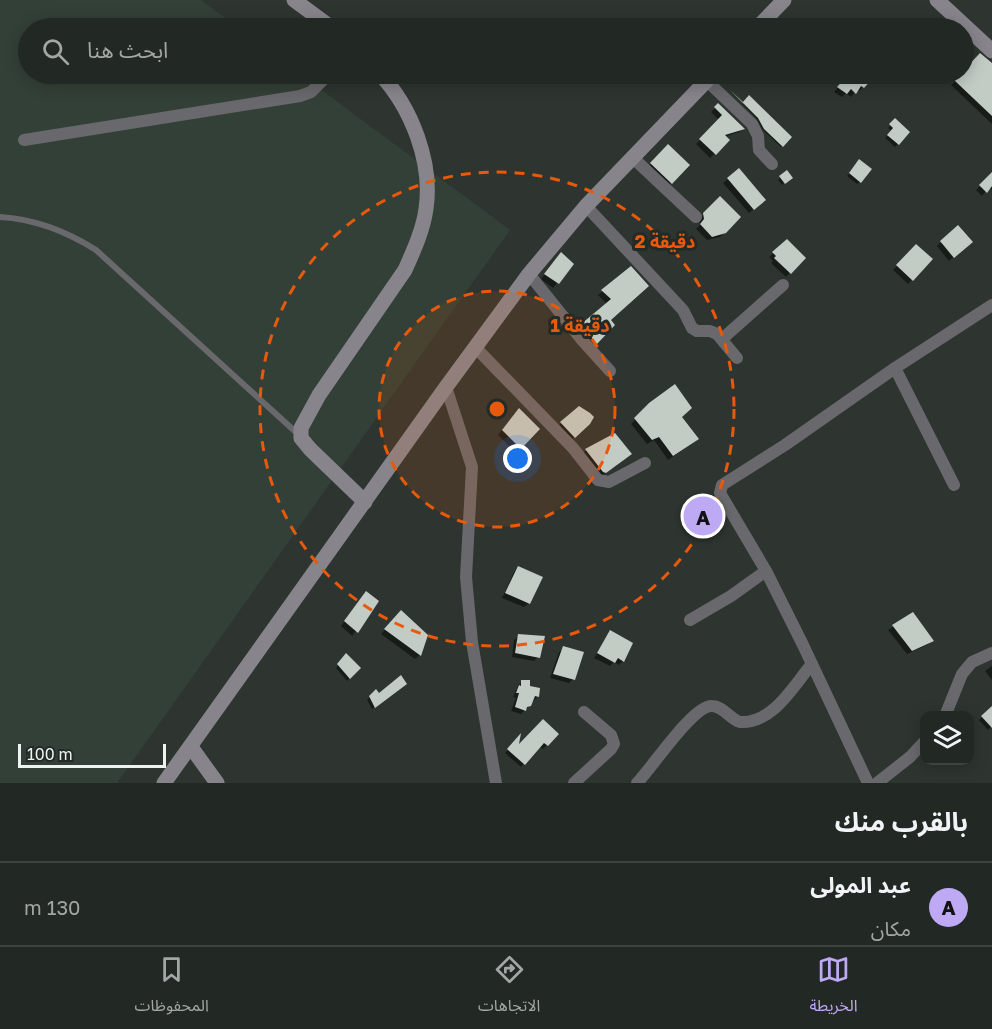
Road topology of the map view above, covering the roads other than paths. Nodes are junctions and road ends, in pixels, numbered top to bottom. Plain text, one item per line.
1 (294, 0) edge
2 (784, 0) edge
3 (937, 0) edge
4 (318, 18) edge
5 (766, 18) edge
6 (956, 18) edge
7 (974, 34) edge
8 (992, 51) edge
9 (319, 84) edge
10 (389, 84) edge
11 (702, 84) edge
12 (715, 84) edge
13 (24, 140) dead end
14 (632, 157) junction
15 (772, 164) dead end
16 (586, 206) junction
17 (0, 217) edge
18 (696, 217) dead end
19 (529, 274) junction
20 (783, 285) dead end
21 (992, 305) edge
22 (722, 339) junction
23 (476, 348) junction
24 (737, 358) dead end
25 (895, 368) junction
26 (610, 371) dead end
27 (446, 387) junction
28 (301, 438) junction
29 (645, 463) dead end
30 (954, 485) dead end
31 (364, 502) junction
32 (766, 571) junction
33 (690, 620) dead end
34 (992, 653) edge
35 (812, 664) junction
36 (947, 711) edge
37 (584, 712) dead end
38 (920, 746) edge
39 (191, 747) junction
40 (164, 783) edge
41 (217, 783) edge
42 (496, 783) edge
43 (574, 783) edge
44 (637, 783) edge
45 (868, 783) edge
46 (877, 783) edge

1 - 4 main road
2 - 5 main road
3 - 6 main road
7 - 8 main road
9 - 13 street
10 - 28 main road
11 - 14 main road
12 - 15 street
14 - 16 main road
14 - 18 street
16 - 19 main road
16 - 22 street
17 - 28 lane
19 - 23 main road
19 - 26 street
20 - 22 street
21 - 25 street
22 - 24 street
23 - 27 main road
23 - 29 street
25 - 30 street
25 - 32 street
27 - 31 main road
27 - 42 street
28 - 31 main road
31 - 39 main road
32 - 33 street
32 - 35 street
34 - 36 street
35 - 44 street
35 - 45 street
37 - 43 street
38 - 46 street
39 - 40 main road
39 - 41 main road

